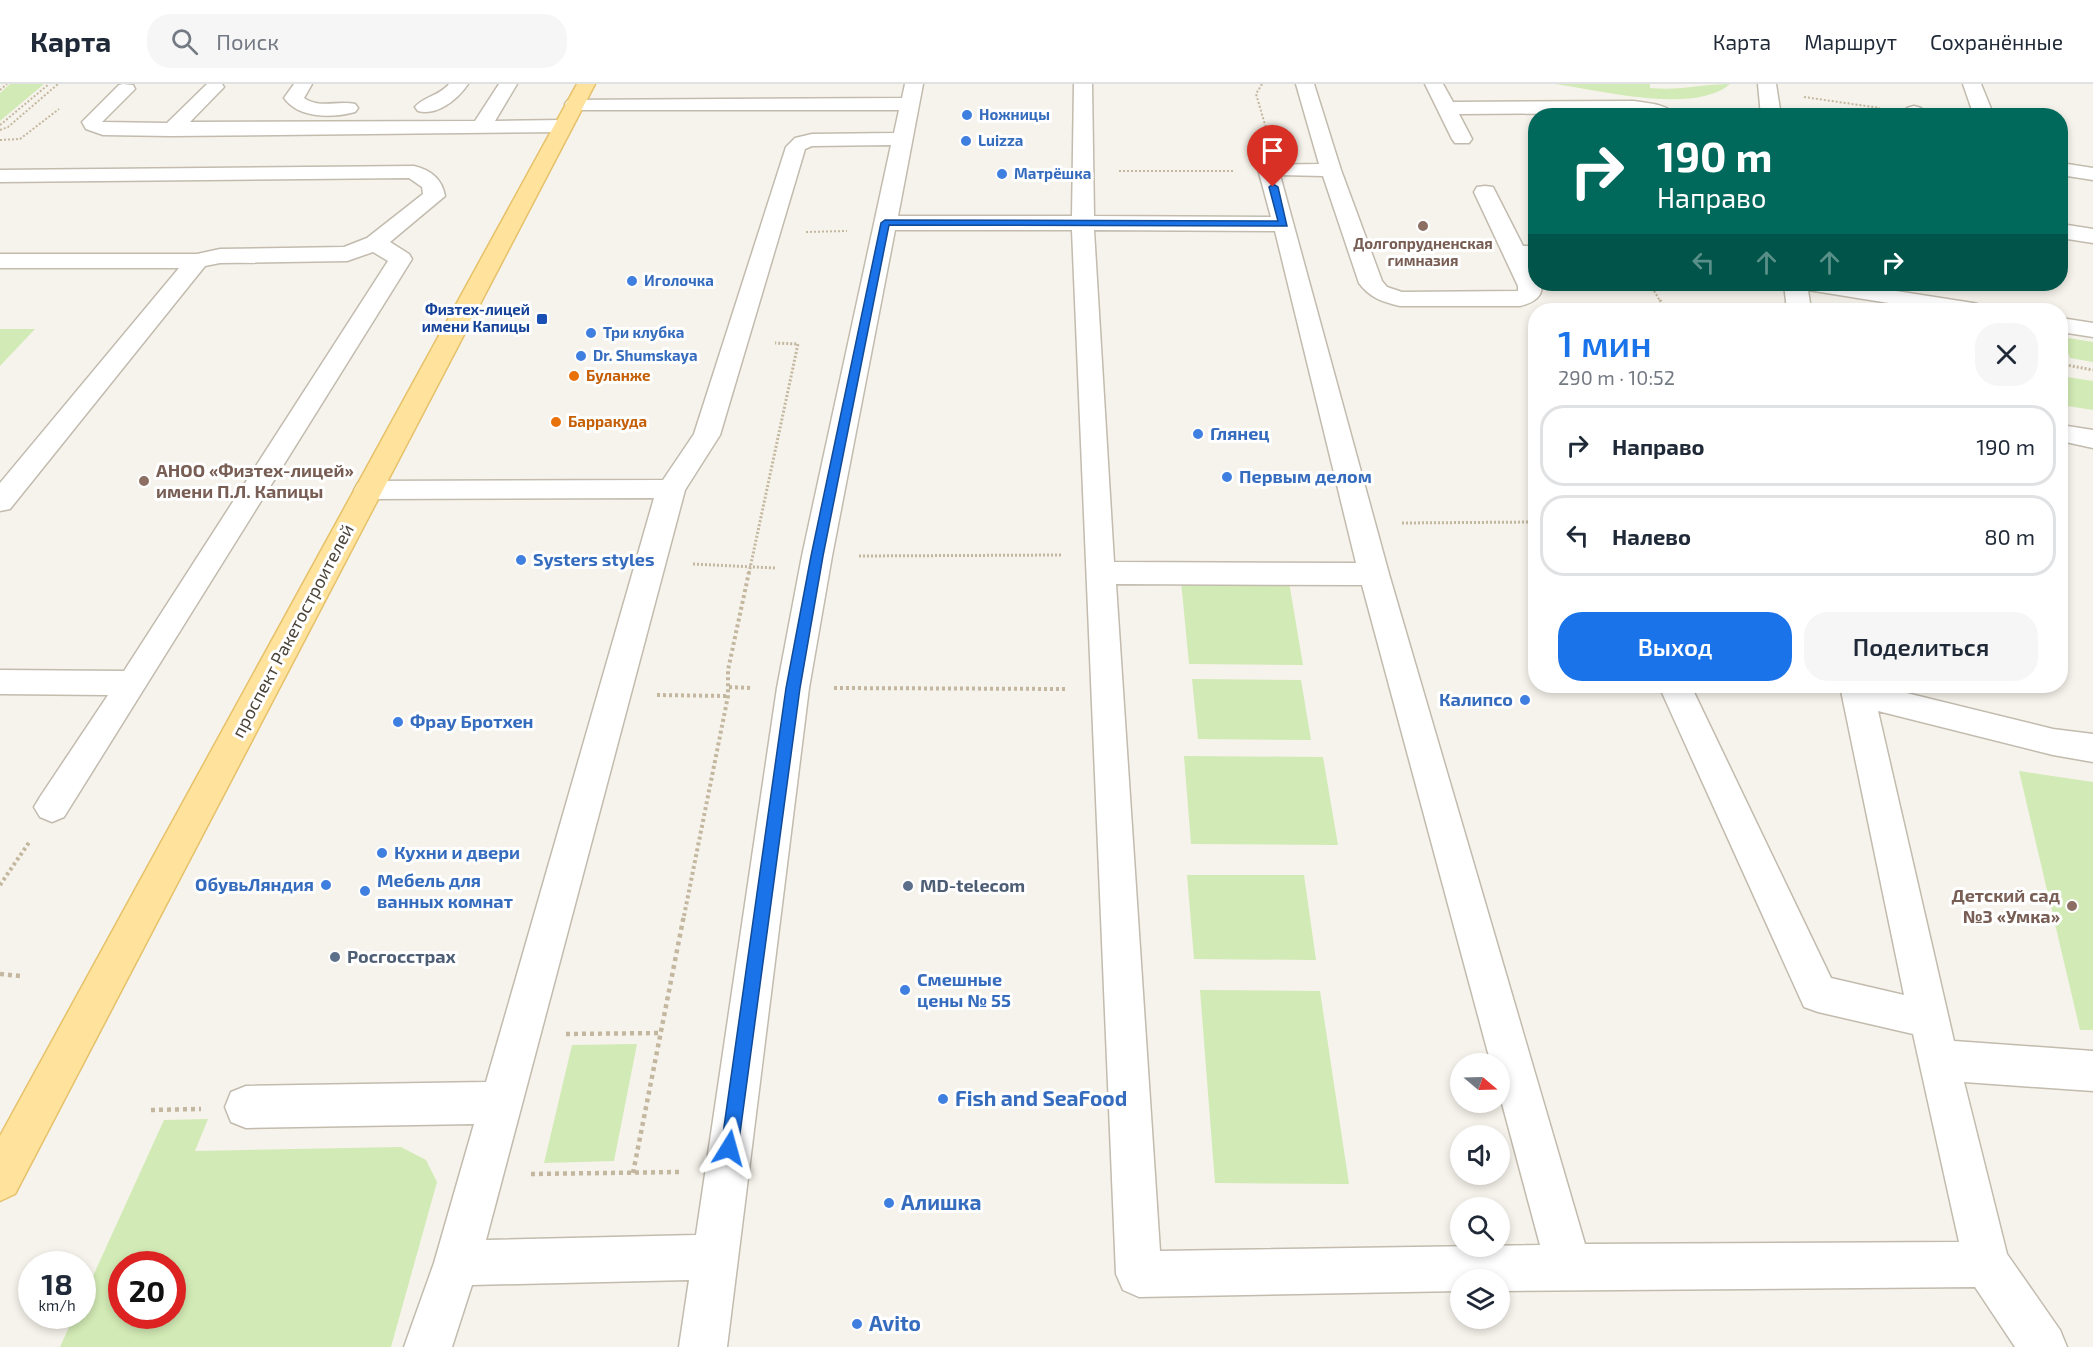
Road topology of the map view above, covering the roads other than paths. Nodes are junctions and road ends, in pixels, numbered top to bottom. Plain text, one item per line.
1 (303, 84) edge
2 (459, 84) edge
3 (508, 84) edge
4 (586, 84) edge
5 (849, 84) edge
6 (1083, 84) edge
7 (1305, 84) edge
8 (1434, 84) edge
9 (1972, 84) edge
10 (215, 87) dead end
11 (1767, 88) edge
12 (126, 89) dead end
13 (912, 94) edge
14 (575, 104) junction
15 (845, 104) junction
16 (403, 107) dead end
17 (425, 107) junction
18 (370, 108) dead end
19 (1446, 108) junction
20 (1640, 108) edge
21 (1770, 108) edge
22 (1981, 108) edge
23 (563, 126) junction
24 (481, 127) junction
25 (410, 128) junction
26 (171, 130) junction
27 (903, 139) junction
28 (1462, 139) dead end
29 (1331, 170) junction
30 (2068, 170) edge
31 (2093, 174) edge
32 (0, 176) edge
33 (1485, 192) dead end
34 (1083, 223) junction
35 (1284, 224) junction
36 (884, 227) junction
37 (2068, 232) edge
38 (2093, 236) edge
39 (375, 243) junction
40 (1525, 253) edge
41 (0, 261) edge
42 (197, 261) junction
43 (1528, 273) edge
44 (1530, 291) edge
45 (1854, 291) edge
46 (1929, 303) edge
47 (2068, 326) edge
48 (2093, 330) edge
49 (2068, 434) edge
50 (2093, 438) edge
51 (670, 489) junction
52 (368, 490) junction
53 (0, 502) edge
54 (1099, 564) junction
55 (1374, 574) junction
56 (0, 682) edge
57 (133, 683) junction
58 (1678, 693) edge
59 (1858, 693) edge
60 (1872, 693) edge
61 (2093, 748) edge
62 (52, 807) road end
63 (1929, 1019) junction
64 (1939, 1059) junction
65 (2093, 1071) edge
66 (502, 1102) junction
67 (246, 1107) dead end
68 (0, 1179) edge
69 (715, 1257) junction
70 (457, 1263) junction
71 (1988, 1264) junction
72 (1569, 1267) junction
73 (428, 1347) edge
74 (703, 1347) edge
75 (2043, 1347) edge

1 - 18 lane
2 - 17 lane
3 - 24 lane
4 - 14 main road, проспект Ракетостроителей
5 - 15 lane
6 - 34 lane
7 - 29 lane
8 - 19 lane
9 - 22 lane
10 - 26 lane
11 - 21 lane
12 - 26 lane
13 - 15 lane
13 - 27 lane
14 - 15 lane
14 - 23 main road, проспект Ракетостроителей
16 - 17 lane
17 - 25 lane
19 - 20 lane
19 - 28 lane
23 - 24 lane
23 - 52 main road, проспект Ракетостроителей
24 - 25 lane
25 - 26 lane
27 - 36 lane
27 - 51 lane
29 - 35 lane
29 - 44 lane
30 - 31 lane
32 - 39 lane
33 - 40 lane
34 - 35 lane
34 - 36 lane
34 - 54 lane
35 - 55 lane
36 - 69 lane
37 - 38 lane
39 - 42 lane
39 - 57 lane
40 - 43 lane
41 - 42 lane
42 - 53 lane
45 - 46 lane
47 - 48 lane
49 - 50 lane
51 - 52 lane
51 - 66 lane
52 - 68 main road, проспект Ракетостроителей
54 - 55 lane
54 - 72 lane
55 - 72 lane
56 - 57 lane
57 - 62 lane
58 - 63 lane
59 - 63 lane
60 - 61 lane
63 - 64 lane
64 - 65 lane
64 - 71 lane
66 - 67 lane
66 - 70 lane
69 - 70 lane
69 - 74 lane
70 - 73 lane
71 - 72 lane
71 - 75 lane

